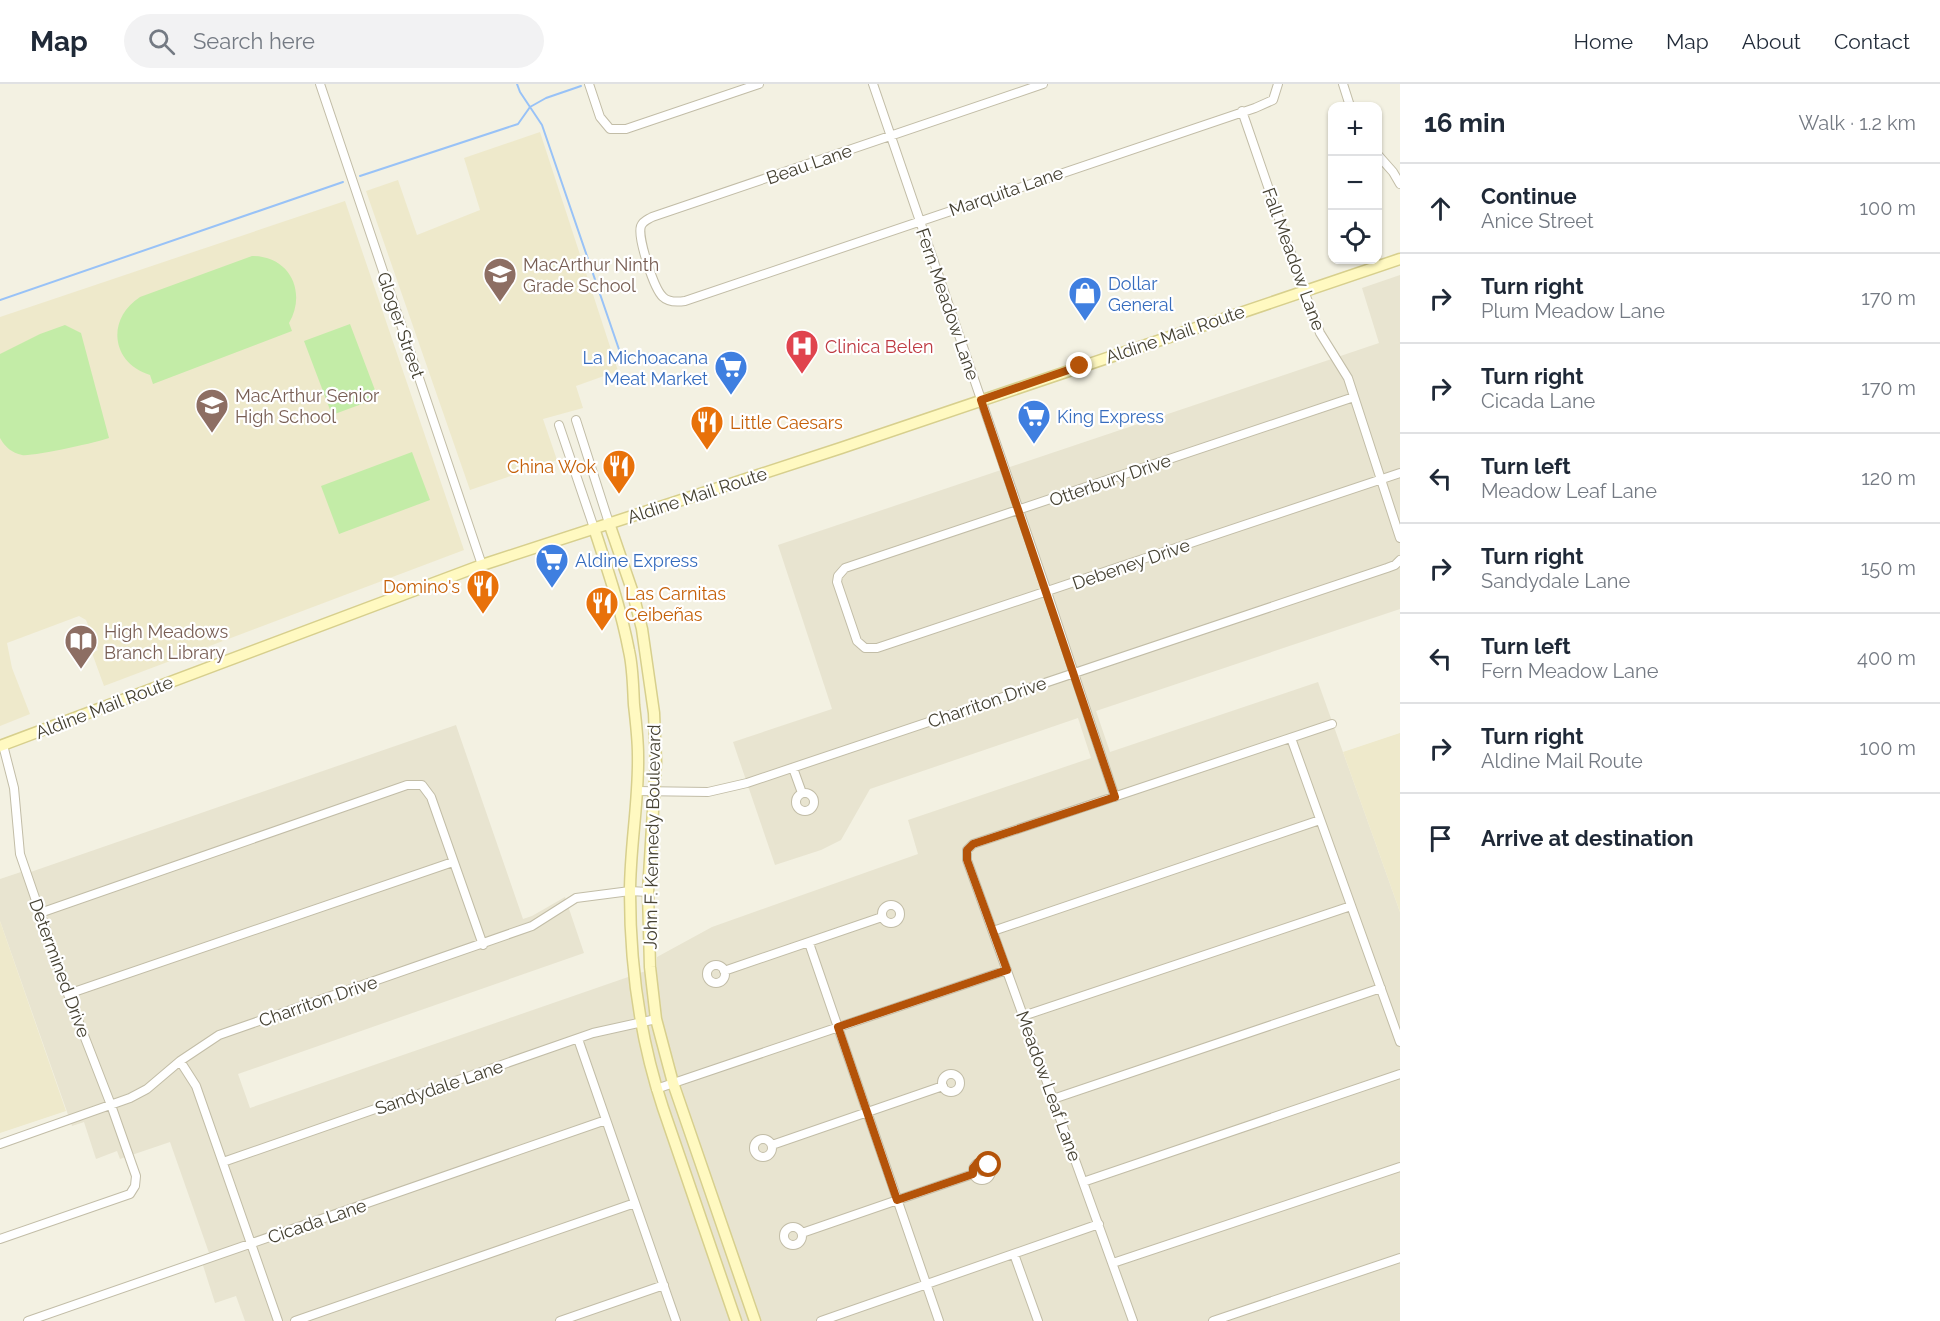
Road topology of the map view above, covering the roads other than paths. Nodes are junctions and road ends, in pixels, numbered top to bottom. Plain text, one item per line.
1 (320, 84) edge
2 (589, 84) edge
3 (759, 84) edge
4 (873, 84) edge
5 (1043, 84) edge
6 (1278, 84) edge
7 (1343, 84) edge
8 (1349, 102) edge
9 (1242, 111) junction
10 (891, 136) junction
11 (1378, 156) edge
12 (1400, 184) edge
13 (920, 220) junction
14 (1400, 259) edge
15 (658, 290) joint
16 (1304, 291) junction
17 (1354, 397) junction
18 (981, 400) junction
19 (576, 420) dead end
20 (559, 425) dead end
21 (1400, 473) edge
22 (1381, 479) junction
23 (1019, 510) junction
24 (609, 523) junction
25 (594, 528) junction
26 (1400, 538) edge
27 (1400, 560) edge
28 (482, 565) junction
29 (1047, 592) junction
30 (847, 613) joint
31 (646, 653) junction
32 (630, 655) junction
33 (1073, 673) junction
34 (1332, 724) dead end
35 (1291, 738) junction
36 (2, 746) edge
37 (793, 768) junction
38 (637, 792) junction
39 (654, 792) junction
40 (802, 793) dead end
41 (1115, 797) junction
42 (1320, 820) junction
43 (453, 862) junction
44 (630, 891) junction
45 (648, 892) junction
46 (1351, 906) junction
47 (40, 913) junction
48 (882, 917) dead end
49 (993, 931) junction
50 (808, 942) junction
51 (483, 945) junction
52 (1007, 970) junction
53 (724, 971) dead end
54 (1381, 988) junction
55 (68, 994) junction
56 (1023, 1016) junction
57 (656, 1019) junction
58 (641, 1022) junction
59 (838, 1027) junction
60 (578, 1039) junction
61 (1400, 1042) edge
62 (180, 1061) junction
63 (1400, 1074) edge
64 (674, 1083) junction
65 (943, 1086) dead end
66 (656, 1089) junction
67 (1053, 1099) junction
68 (111, 1105) junction
69 (867, 1112) junction
70 (606, 1120) junction
71 (0, 1144) edge
72 (772, 1145) dead end
73 (223, 1162) junction
74 (1400, 1167) edge
75 (973, 1174) dead end
76 (1083, 1182) junction
77 (897, 1200) junction
78 (635, 1203) junction
79 (1099, 1224) junction
80 (802, 1233) dead end
81 (0, 1239) edge
82 (251, 1244) junction
83 (1014, 1254) junction
84 (1400, 1258) edge
85 (1113, 1263) junction
86 (926, 1284) junction
87 (664, 1285) junction
88 (28, 1321) edge
89 (278, 1321) edge
90 (295, 1321) edge
91 (560, 1321) edge
92 (676, 1321) edge
93 (736, 1321) edge
94 (754, 1321) edge
95 (821, 1321) edge
96 (939, 1321) edge
97 (1038, 1321) edge
98 (1134, 1321) edge
99 (1213, 1321) edge

1 - 28 street, Gloger Street
2 - 3 street
4 - 10 street, Fern Meadow Lane
5 - 10 street, Beau Lane
6 - 9 street, Marquita Lane
7 - 8 street
9 - 13 street, Marquita Lane
9 - 16 street, Fall Meadow Lane
10 - 13 street, Fern Meadow Lane
10 - 15 street, Beau Lane
11 - 12 street
13 - 15 street, Marquita Lane
13 - 18 street, Fern Meadow Lane
14 - 16 main road, Aldine Mail Route
16 - 17 street, Fall Meadow Lane
16 - 18 main road, Aldine Mail Route
17 - 22 street, Fall Meadow Lane
17 - 23 street, Otterbury Drive
18 - 23 street, Fern Meadow Lane
18 - 24 main road, Aldine Mail Route
19 - 24 street, John F. Kennedy Boulevard
20 - 25 street, John F. Kennedy Boulevard
21 - 22 street, Debeney Drive
22 - 26 street, Fall Meadow Lane
22 - 29 street, Debeney Drive
23 - 29 street, Fern Meadow Lane
23 - 30 street, Otterbury Drive
24 - 25 main road, Aldine Mail Route
24 - 31 main road, John F. Kennedy Boulevard
25 - 28 main road, Aldine Mail Route
25 - 32 main road, John F. Kennedy Boulevard
27 - 33 street, Charriton Drive
28 - 36 main road, Aldine Mail Route
29 - 30 street, Debeney Drive
29 - 33 street, Fern Meadow Lane
31 - 32 main road
31 - 39 main road, John F. Kennedy Boulevard
32 - 38 main road, John F. Kennedy Boulevard
33 - 37 street, Charriton Drive
33 - 41 street, Fern Meadow Lane
34 - 35 street
35 - 41 street
35 - 42 street
36 - 47 street, Determined Drive
37 - 39 street, Charriton Drive
37 - 40 street
38 - 39 street, Charriton Drive
38 - 44 main road, John F. Kennedy Boulevard
39 - 45 main road, John F. Kennedy Boulevard
41 - 49 street, Meadow Leaf Lane
42 - 46 street
42 - 49 street
43 - 47 street
43 - 51 street
43 - 55 street
44 - 45 street, Charriton Drive
44 - 51 street, Charriton Drive
44 - 58 main road, John F. Kennedy Boulevard
45 - 57 main road, John F. Kennedy Boulevard
46 - 54 street
46 - 56 street
47 - 55 street, Determined Drive
48 - 50 street
49 - 52 street, Meadow Leaf Lane
50 - 53 street
50 - 59 street
51 - 62 street, Charriton Drive
52 - 56 street, Meadow Leaf Lane
52 - 59 street
54 - 61 street
54 - 67 street
55 - 68 street, Determined Drive
56 - 67 street, Meadow Leaf Lane
57 - 58 street, Sandydale Lane
57 - 64 main road, John F. Kennedy Boulevard
58 - 60 street, Sandydale Lane
58 - 66 main road, John F. Kennedy Boulevard
59 - 64 street
59 - 69 street
60 - 70 street
60 - 73 street, Sandydale Lane
62 - 68 street, Charriton Drive
62 - 73 street
63 - 76 street
64 - 66 street
64 - 94 main road, John F. Kennedy Boulevard
65 - 69 street
66 - 93 main road, John F. Kennedy Boulevard
67 - 76 street, Meadow Leaf Lane
68 - 71 street, Charriton Drive
68 - 81 street, Determined Drive
69 - 72 street
69 - 77 street
70 - 78 street
70 - 82 street, Cicada Lane
73 - 82 street
74 - 85 street
75 - 77 street
76 - 79 street, Meadow Leaf Lane
77 - 80 street
77 - 86 street
78 - 87 street
78 - 90 street
79 - 83 street
79 - 85 street, Meadow Leaf Lane
82 - 88 street, Cicada Lane
82 - 89 street
83 - 86 street
83 - 97 street
84 - 99 street
85 - 98 street, Meadow Leaf Lane
86 - 95 street
86 - 96 street
87 - 91 street
87 - 92 street

